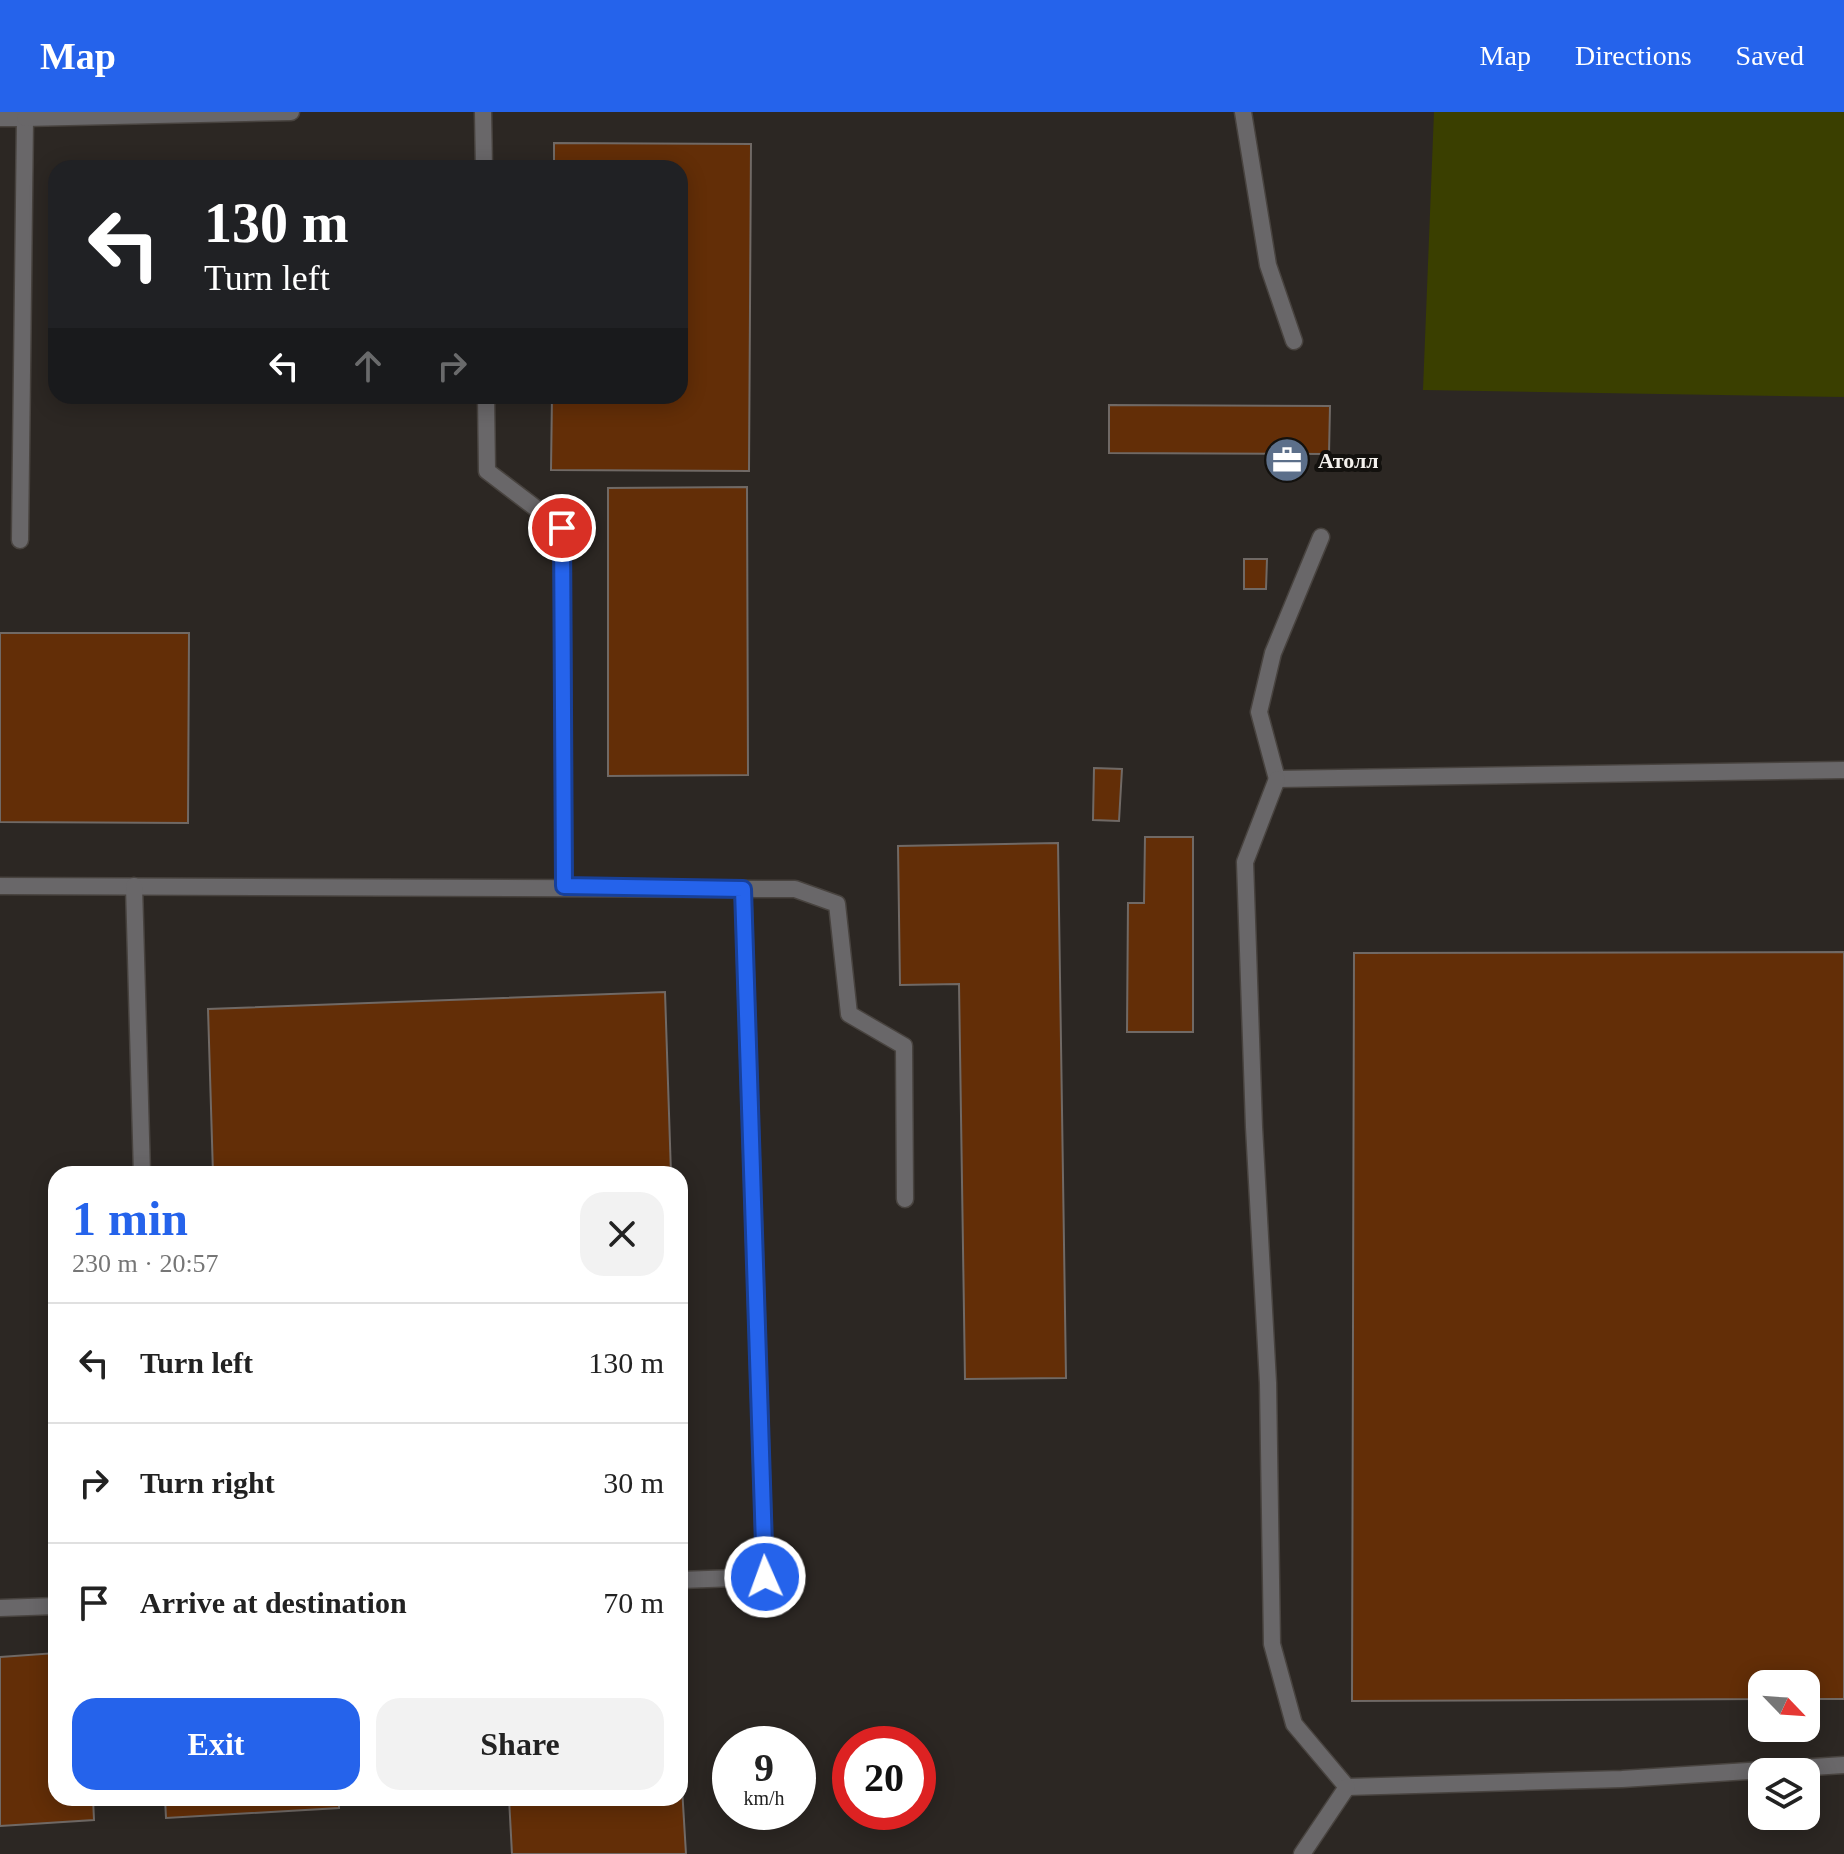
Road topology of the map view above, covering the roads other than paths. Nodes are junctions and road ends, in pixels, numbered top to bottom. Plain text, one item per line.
1 (291, 112) edge
2 (483, 112) edge
3 (1243, 112) edge
4 (0, 118) edge
5 (25, 118) junction
6 (484, 160) edge
7 (1294, 341) dead end
8 (486, 404) edge
9 (1321, 537) dead end
10 (20, 540) dead end
11 (1844, 770) edge
12 (1277, 779) junction
13 (0, 886) edge
14 (134, 886) junction
15 (564, 886) junction
16 (743, 889) junction
17 (142, 1166) edge
18 (905, 1199) dead end
19 (688, 1580) edge
20 (48, 1606) edge
21 (0, 1608) edge
22 (1844, 1765) edge
23 (1347, 1787) junction
24 (1302, 1854) edge

1 - 5 lane
2 - 6 lane
3 - 7 lane
4 - 5 lane
5 - 10 lane
8 - 15 lane
9 - 12 lane
11 - 12 lane
12 - 23 lane
13 - 14 lane
14 - 15 lane
14 - 17 lane
15 - 16 lane
16 - 18 lane
16 - 19 lane
20 - 21 lane
22 - 23 lane
23 - 24 lane

